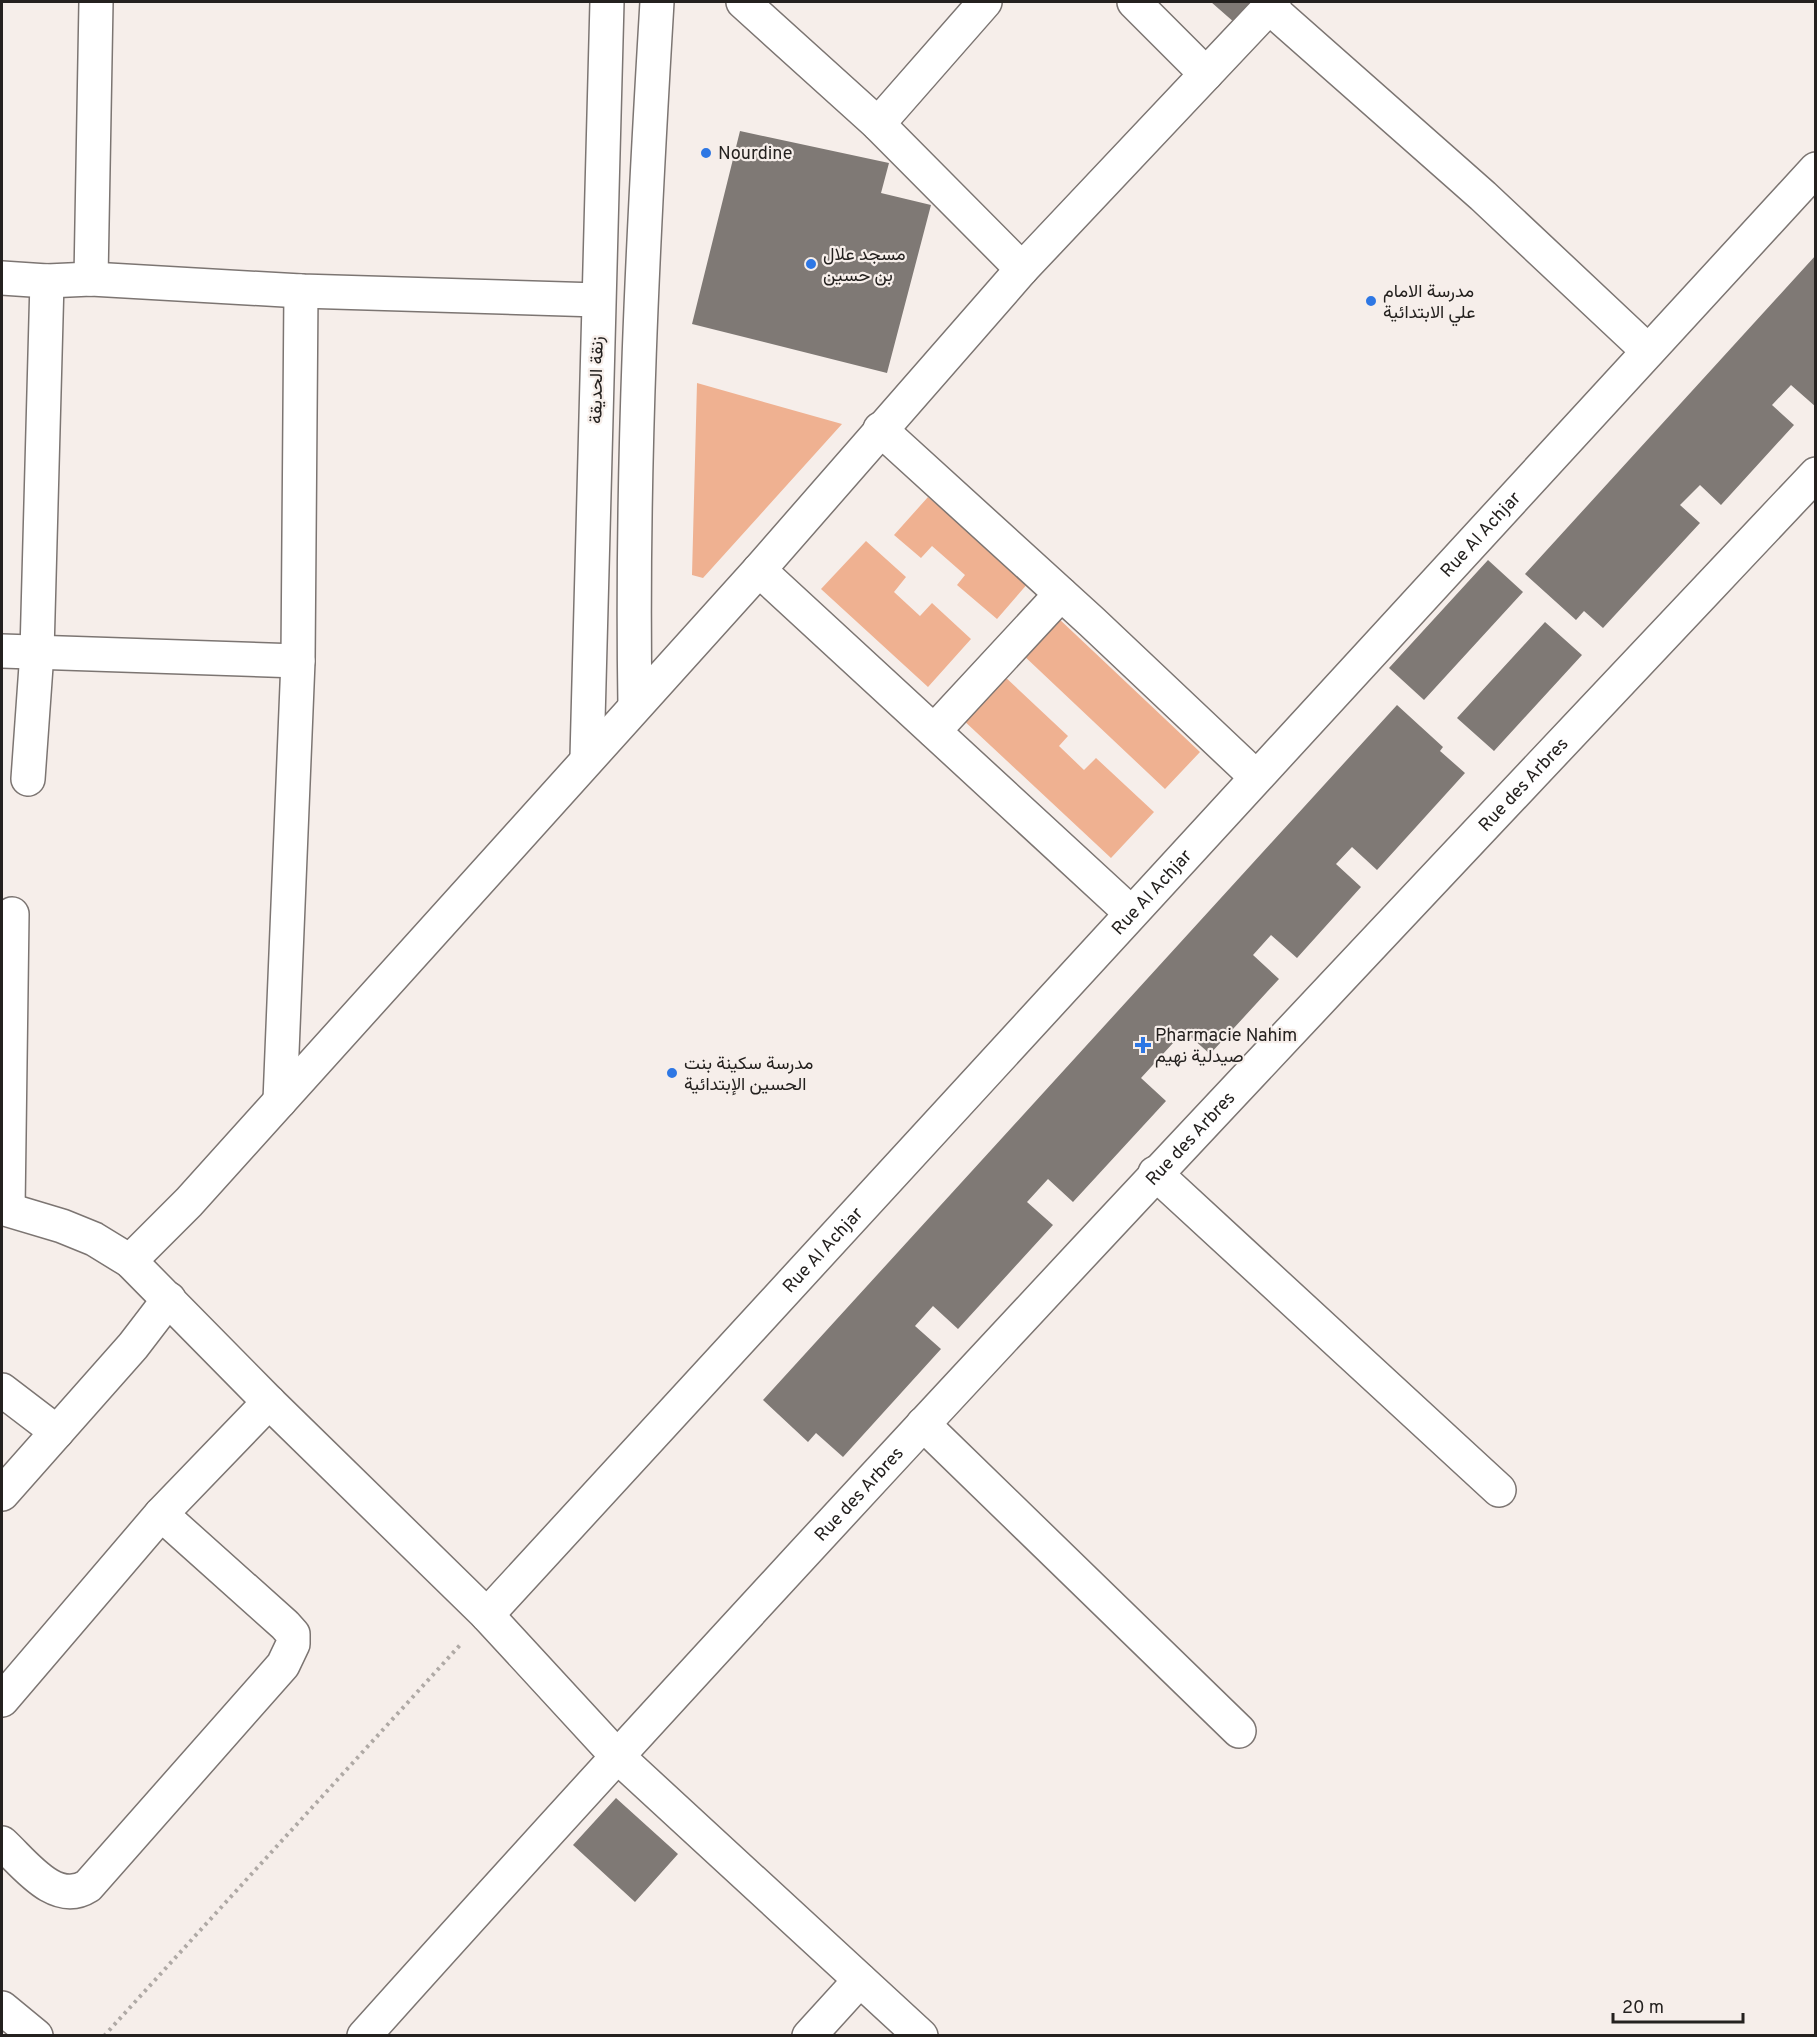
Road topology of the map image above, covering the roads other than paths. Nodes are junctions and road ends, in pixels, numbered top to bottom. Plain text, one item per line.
1 (96, 2) edge
2 (607, 2) edge
3 (657, 2) edge
4 (743, 2) edge
5 (985, 2) edge
6 (1134, 2) edge
7 (1271, 4) edge
8 (1206, 74) junction
9 (878, 124) junction
10 (1815, 169) edge
11 (1022, 269) junction
12 (2, 278) edge
13 (91, 279) junction
14 (47, 281) junction
15 (301, 291) junction
16 (598, 300) junction
17 (1648, 351) junction
18 (880, 429) junction
19 (1815, 474) edge
20 (759, 570) junction
21 (1061, 594) junction
22 (2, 651) edge
23 (37, 652) junction
24 (298, 661) junction
25 (635, 705) junction
26 (934, 731) junction
27 (587, 758) junction
28 (1255, 776) junction
29 (27, 779) dead end
30 (1130, 912) junction
31 (12, 914) dead end
32 (280, 1101) junction
33 (1155, 1173) junction
34 (4, 1208) edge
35 (130, 1261) junction
36 (169, 1299) junction
37 (2, 1390) edge
38 (269, 1402) junction
39 (922, 1424) junction
40 (57, 1432) junction
41 (1499, 1490) dead end
42 (2, 1494) edge
43 (161, 1514) junction
44 (488, 1615) junction
45 (2, 1700) edge
46 (1239, 1731) dead end
47 (616, 1755) junction
48 (2, 1843) edge
49 (860, 1980) junction
50 (2, 2008) edge
51 (36, 2036) edge
52 (364, 2036) edge
53 (808, 2036) edge
54 (921, 2036) edge

1 - 13 street
2 - 16 street, زنقة الحديقة
3 - 25 street
4 - 9 street
5 - 9 street
6 - 8 street
7 - 8 street
7 - 17 street
8 - 11 street
9 - 11 street
10 - 17 street, Rue Al Achjar
11 - 18 street
12 - 14 street
13 - 14 street
13 - 15 street
14 - 23 street
15 - 16 street
15 - 24 street
16 - 27 street, زنقة الحديقة
17 - 28 street, Rue Al Achjar
18 - 20 street
18 - 21 street
19 - 33 street, Rue des Arbres
20 - 25 street
20 - 26 street
21 - 26 street
21 - 28 street
22 - 23 street
23 - 24 street
23 - 29 street
24 - 32 street
25 - 27 street
26 - 30 street
27 - 32 street
28 - 30 street, Rue Al Achjar
30 - 44 street, Rue Al Achjar
31 - 34 street
32 - 35 street
33 - 39 street, Rue des Arbres
33 - 41 street
34 - 35 street
35 - 36 street
36 - 38 street
36 - 40 street
37 - 40 street
38 - 43 street
38 - 44 street
39 - 46 street
39 - 47 street, Rue des Arbres
40 - 42 street
43 - 45 street
43 - 48 street
44 - 47 street
47 - 49 street
47 - 52 street, Rue des Arbres
49 - 53 street
49 - 54 street
50 - 51 street

